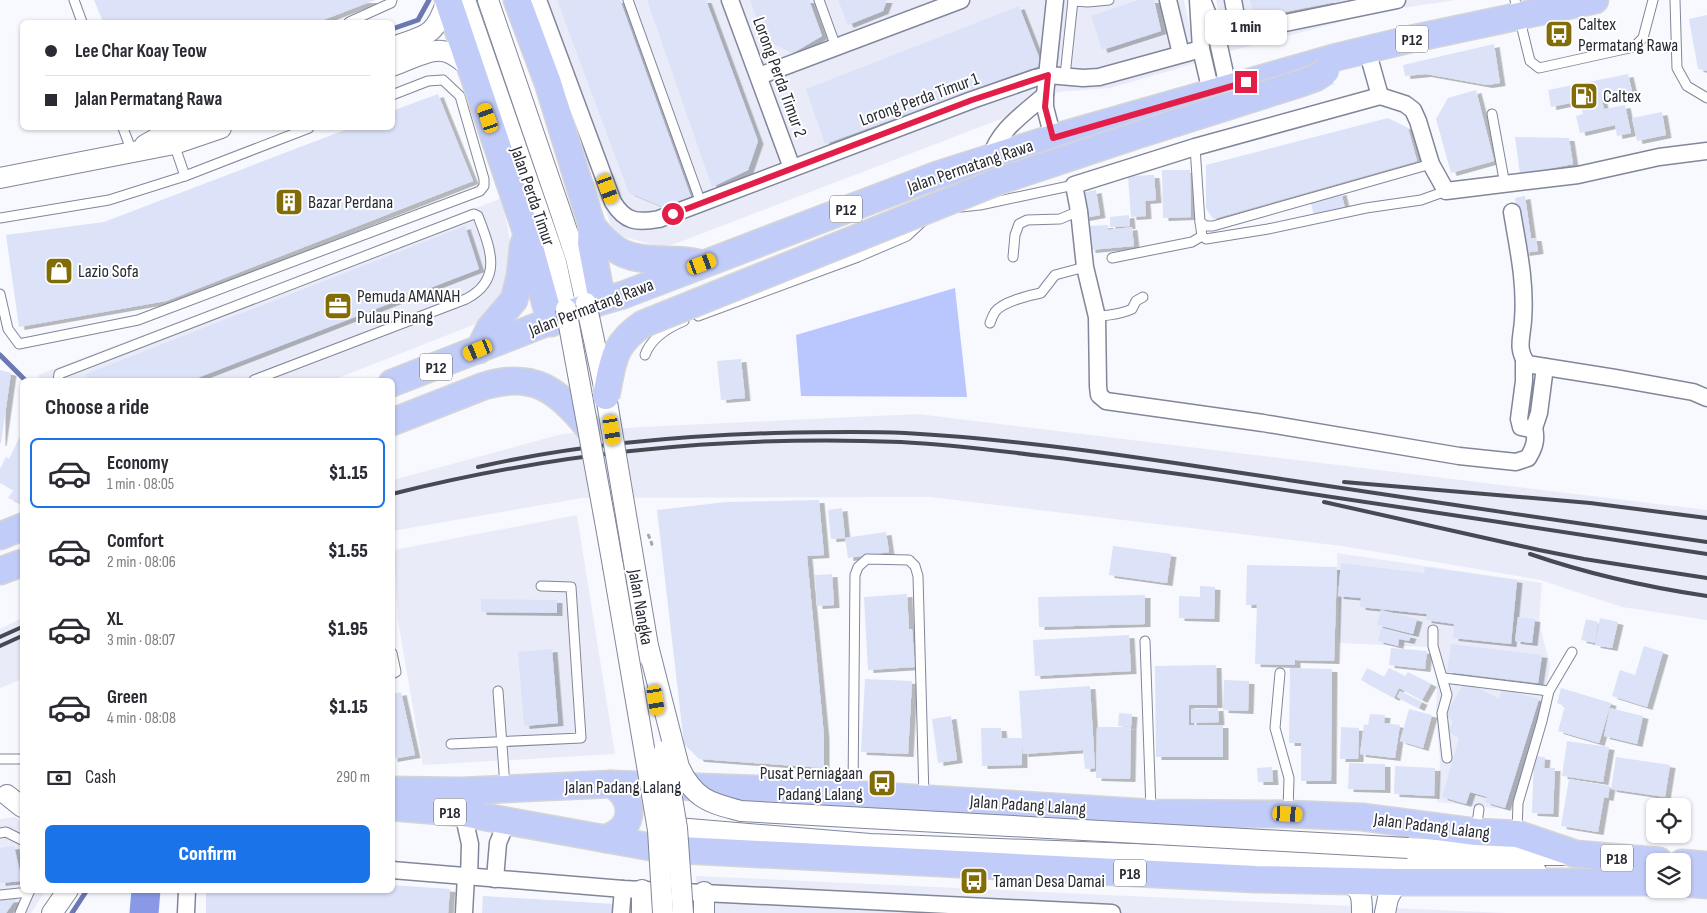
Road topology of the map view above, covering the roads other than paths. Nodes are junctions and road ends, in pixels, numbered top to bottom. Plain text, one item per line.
1 (74, 0) edge
2 (392, 0) edge
3 (447, 0) edge
4 (465, 0) edge
5 (488, 0) edge
6 (517, 0) edge
7 (538, 0) edge
8 (628, 0) edge
9 (730, 0) edge
10 (819, 0) edge
11 (961, 0) edge
12 (1056, 0) edge
13 (1073, 0) edge
14 (1109, 0) edge
15 (1168, 0) edge
16 (1198, 0) edge
17 (1202, 0) edge
18 (1233, 0) edge
19 (1397, 0) edge
20 (1653, 0) edge
21 (1675, 0) edge
22 (1587, 1) edge
23 (918, 8) edge
24 (1517, 8) edge
25 (81, 20) edge
26 (353, 20) edge
27 (1239, 32) junction
28 (1217, 37) junction
29 (395, 46) edge
30 (836, 47) junction
31 (1201, 49) junction
32 (1367, 50) junction
33 (1180, 54) junction
34 (1331, 64) junction
35 (395, 65) edge
36 (470, 67) junction
37 (1048, 75) junction
38 (759, 76) junction
39 (1066, 76) junction
40 (1220, 89) junction
41 (395, 94) edge
42 (1045, 96) junction
43 (1380, 96) junction
44 (1707, 98) edge
45 (1492, 114) dead end
46 (124, 130) edge
47 (210, 130) edge
48 (304, 130) edge
49 (175, 136) edge
50 (1053, 138) junction
51 (1195, 147) junction
52 (1707, 151) edge
53 (132, 152) junction
54 (991, 158) junction
55 (1431, 164) junction
56 (792, 168) junction
57 (185, 176) junction
58 (0, 178) edge
59 (1074, 184) junction
60 (1505, 185) junction
61 (1446, 191) junction
62 (701, 203) junction
63 (1079, 210) junction
64 (1512, 212) dead end
65 (0, 218) edge
66 (1200, 222) junction
67 (592, 226) junction
68 (526, 234) junction
69 (1202, 236) junction
70 (1013, 257) dead end
71 (1112, 258) dead end
72 (702, 264) junction
73 (1085, 267) junction
74 (0, 294) edge
75 (1143, 297) dead end
76 (594, 302) junction
77 (558, 316) junction
78 (1097, 317) junction
79 (990, 324) dead end
80 (478, 350) junction
81 (645, 355) dead end
82 (1524, 359) junction
83 (1545, 367) junction
84 (58, 378) edge
85 (259, 378) edge
86 (395, 383) edge
87 (606, 396) junction
88 (1707, 398) edge
89 (395, 421) edge
90 (588, 427) junction
91 (1534, 428) junction
92 (20, 528) edge
93 (0, 536) edge
94 (20, 565) edge
95 (0, 571) edge
96 (541, 586) dead end
97 (1432, 630) dead end
98 (1145, 641) dead end
99 (648, 646) junction
100 (1572, 652) dead end
101 (1280, 673) dead end
102 (1444, 678) junction
103 (498, 691) dead end
104 (1549, 691) junction
105 (502, 742) junction
106 (451, 744) dead end
107 (1447, 758) dead end
108 (0, 759) edge
109 (20, 760) edge
110 (610, 784) junction
111 (668, 787) junction
112 (506, 789) junction
113 (395, 790) edge
114 (853, 794) junction
115 (10, 795) edge
116 (924, 798) junction
117 (20, 805) edge
118 (395, 807) edge
119 (463, 813) junction
120 (1152, 813) junction
121 (1288, 814) junction
122 (507, 821) junction
123 (0, 833) edge
124 (1517, 834) junction
125 (665, 836) junction
126 (20, 839) edge
127 (606, 839) junction
128 (1576, 854) junction
129 (1646, 860) edge
130 (1691, 864) edge
131 (1405, 865) junction
132 (1707, 865) edge
133 (395, 870) edge
134 (468, 876) junction
135 (495, 879) junction
136 (1646, 880) edge
137 (1346, 881) junction
138 (1691, 884) edge
139 (1707, 885) edge
140 (632, 889) junction
141 (20, 892) edge
142 (704, 892) junction
143 (29, 893) edge
144 (66, 893) edge
145 (187, 893) edge
146 (0, 895) edge
147 (981, 910) edge
148 (20, 913) edge
149 (52, 913) edge
150 (186, 913) edge
151 (464, 913) edge
152 (621, 913) edge
153 (642, 913) edge
154 (663, 913) edge
155 (683, 913) edge
156 (704, 913) edge
157 (1112, 913) edge
158 (1362, 913) edge
159 (1385, 913) edge

1 - 25 lane
2 - 26 lane
3 - 29 street
3 - 36 main road
4 - 77 street, Jalan Perda Timur
5 - 76 street, Jalan Perda Timur
6 - 67 main road
7 - 62 street, Lorong Perda Timur 1
8 - 62 lane
9 - 38 street, Lorong Perda Timur 2
10 - 30 lane
11 - 23 street
12 - 37 street
13 - 14 lane
13 - 39 lane
15 - 33 street
16 - 31 street
17 - 28 street
18 - 27 street
19 - 27 street
20 - 24 lane
21 - 44 lane
22 - 24 main road, Jalan Permatang Rawa / P12
23 - 30 street
24 - 32 main road, Jalan Permatang Rawa / P12
27 - 28 street
28 - 40 street
30 - 38 street
31 - 33 street, Lorong Perda Timur 1
31 - 40 street
32 - 34 main road, Jalan Permatang Rawa / P12
32 - 43 street
33 - 39 street, Lorong Perda Timur 1
34 - 40 main road, Jalan Permatang Rawa / P12
34 - 87 main road, bridge
35 - 36 street
36 - 68 main road
37 - 39 street, Lorong Perda Timur 1
37 - 42 street
37 - 56 street, Lorong Perda Timur 1
38 - 56 street, Lorong Perda Timur 2
40 - 50 main road, Jalan Permatang Rawa / P12
41 - 74 lane
42 - 50 street
42 - 54 street
43 - 51 street
43 - 55 street
45 - 60 lane
46 - 53 lane
47 - 49 street
48 - 57 lane
49 - 53 street
49 - 57 lane
50 - 54 main road, Jalan Permatang Rawa / P12
51 - 59 street
51 - 66 lane
52 - 60 street
53 - 58 street
54 - 72 main road, Jalan Permatang Rawa / P12
55 - 61 street
55 - 66 lane
56 - 62 street, Lorong Perda Timur 1
57 - 65 lane
59 - 63 street
59 - 81 lane
60 - 61 street
61 - 69 lane
63 - 70 lane
63 - 73 street
64 - 82 street
66 - 69 lane
67 - 72 main road
67 - 76 main road
68 - 77 main road
68 - 80 main road
69 - 71 lane
72 - 76 main road, Jalan Permatang Rawa / P12
73 - 78 street
73 - 79 lane
75 - 78 lane
76 - 77 main road, Jalan Permatang Rawa / P12
76 - 87 street, Jalan Nangka, bridge
77 - 80 main road, Jalan Permatang Rawa / P12
77 - 90 street, Jalan Nangka, bridge
78 - 91 street
80 - 86 main road, Jalan Permatang Rawa / P12
82 - 83 street
82 - 91 street
83 - 88 street
83 - 91 street
84 - 85 lane
87 - 99 street, Jalan Nangka, bridge
89 - 90 main road
90 - 125 street, Jalan Nangka, bridge
92 - 93 main road
94 - 95 main road
96 - 105 lane
97 - 102 lane
98 - 120 lane
99 - 125 street, Jalan Nangka, bridge
99 - 131 street, bridge
100 - 104 lane
101 - 121 lane
102 - 104 lane
102 - 107 lane
103 - 105 lane
104 - 124 lane
105 - 106 lane
105 - 112 lane
108 - 109 lane
110 - 111 main road, Jalan Padang Lalang / P18
110 - 112 main road, Jalan Padang Lalang / P18
110 - 127 main road
111 - 114 main road, Jalan Padang Lalang / P18
111 - 125 main road
112 - 113 main road, Jalan Padang Lalang / P18
114 - 116 main road, Jalan Padang Lalang / P18
114 - 116 lane
115 - 117 street
116 - 120 main road, Jalan Padang Lalang / P18
118 - 119 main road, P18
119 - 122 main road, P18
119 - 134 street
120 - 121 main road, Jalan Padang Lalang / P18
121 - 124 main road, Jalan Padang Lalang / P18
122 - 127 main road, P18
122 - 135 street
123 - 126 lane
124 - 128 main road, Jalan Padang Lalang / P18
125 - 127 main road, P18
125 - 131 street
125 - 137 main road, P18
125 - 154 street, Jalan Nangka, bridge
125 - 155 street, Jalan Nangka, bridge
128 - 129 main road, Jalan Padang Lalang / P18
128 - 131 street
130 - 132 main road
131 - 136 main road, P18
131 - 137 main road, P18
131 - 159 street
133 - 134 street
134 - 135 street
134 - 151 street
135 - 140 street
137 - 158 street
138 - 139 main road
140 - 142 street
140 - 152 street
140 - 153 street
141 - 146 lane
142 - 147 street
142 - 156 street
143 - 148 lane
144 - 149 street
145 - 150 street
147 - 157 street

